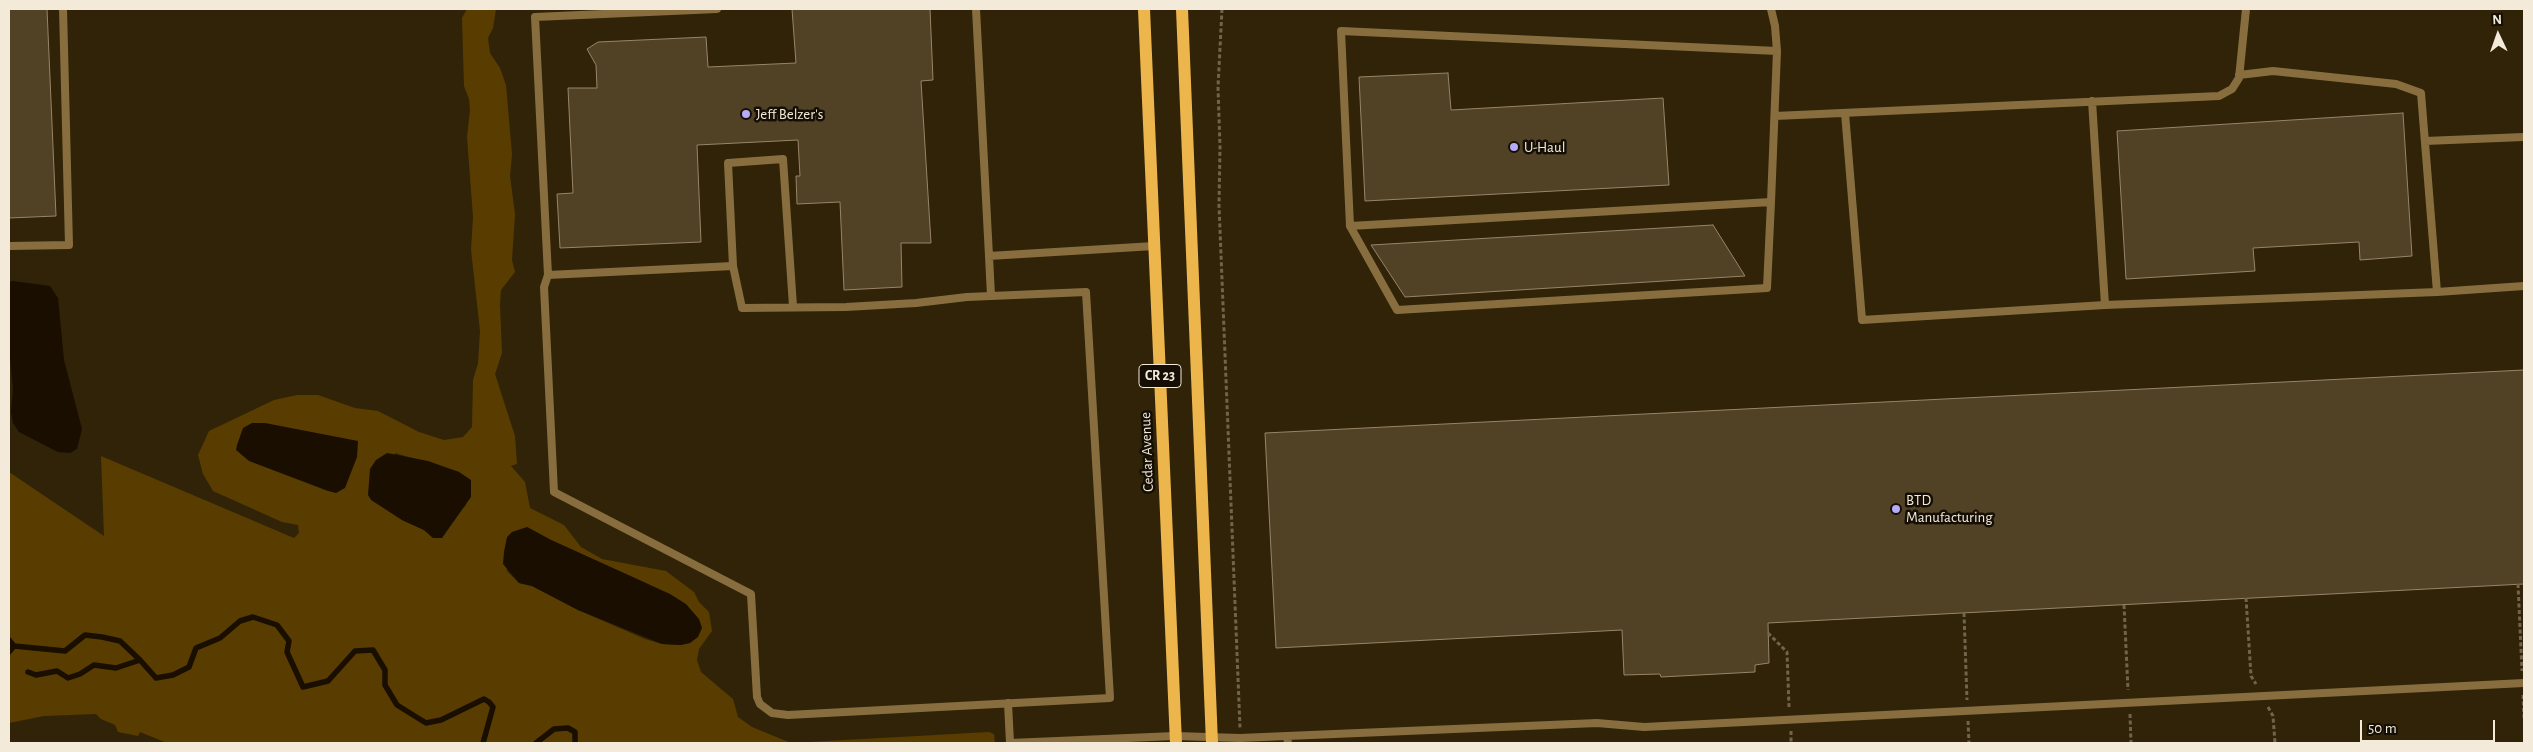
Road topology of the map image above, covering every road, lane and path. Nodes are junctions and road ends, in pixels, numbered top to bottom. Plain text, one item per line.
1 (63, 9) edge
2 (717, 9) edge
3 (976, 9) edge
4 (1144, 9) edge
5 (1182, 9) edge
6 (1222, 9) edge
7 (1771, 9) edge
8 (2246, 9) edge
9 (1777, 51) junction
10 (2239, 74) junction
11 (2092, 101) junction
12 (1845, 113) junction
13 (1775, 116) junction
14 (2524, 137) edge
15 (2425, 141) junction
16 (1771, 202) junction
17 (1350, 226) junction
18 (9, 246) edge
19 (1154, 246) junction
20 (989, 256) junction
21 (733, 266) junction
22 (548, 275) junction
23 (2524, 286) edge
24 (2437, 292) junction
25 (991, 296) junction
26 (2105, 305) junction
27 (793, 306) junction
28 (2518, 584) dead end
29 (2246, 598) dead end
30 (2124, 605) dead end
31 (1964, 613) dead end
32 (1768, 633) dead end
33 (2523, 683) edge
34 (2129, 694) dead end
35 (2263, 697) junction
36 (1008, 703) junction
37 (2129, 704) dead end
38 (1968, 711) junction
39 (1790, 716) dead end
40 (2524, 718) edge
41 (1790, 725) dead end
42 (1240, 738) junction
43 (1176, 740) edge
44 (1288, 740) edge
45 (1212, 741) edge
46 (1791, 743) edge
47 (1969, 743) edge
48 (2131, 743) edge
49 (2275, 743) edge

1 - 18 lane
2 - 22 lane
3 - 20 lane
4 - 19 main road, Cedar Avenue / CR 23
5 - 45 main road, CR 23
6 - 42 path
7 - 9 lane
8 - 10 lane
9 - 13 lane
9 - 17 lane
10 - 11 lane
10 - 15 lane
11 - 12 lane
11 - 26 lane
12 - 13 lane
12 - 26 lane
13 - 16 lane
14 - 15 lane
15 - 24 lane
16 - 17 lane
16 - 17 lane
19 - 20 lane
19 - 43 main road, Cedar Avenue / CR 23
20 - 25 lane
21 - 22 lane
21 - 27 lane
21 - 27 lane
22 - 36 lane
23 - 24 lane
24 - 26 lane
25 - 27 lane
25 - 36 lane
28 - 33 path
29 - 35 path
30 - 34 path
31 - 38 path
32 - 39 path
33 - 35 lane
33 - 40 path
35 - 38 lane
35 - 49 path
36 - 43 lane
37 - 48 path
38 - 44 lane
38 - 47 path
41 - 46 path
42 - 44 lane
42 - 45 lane
43 - 45 lane

